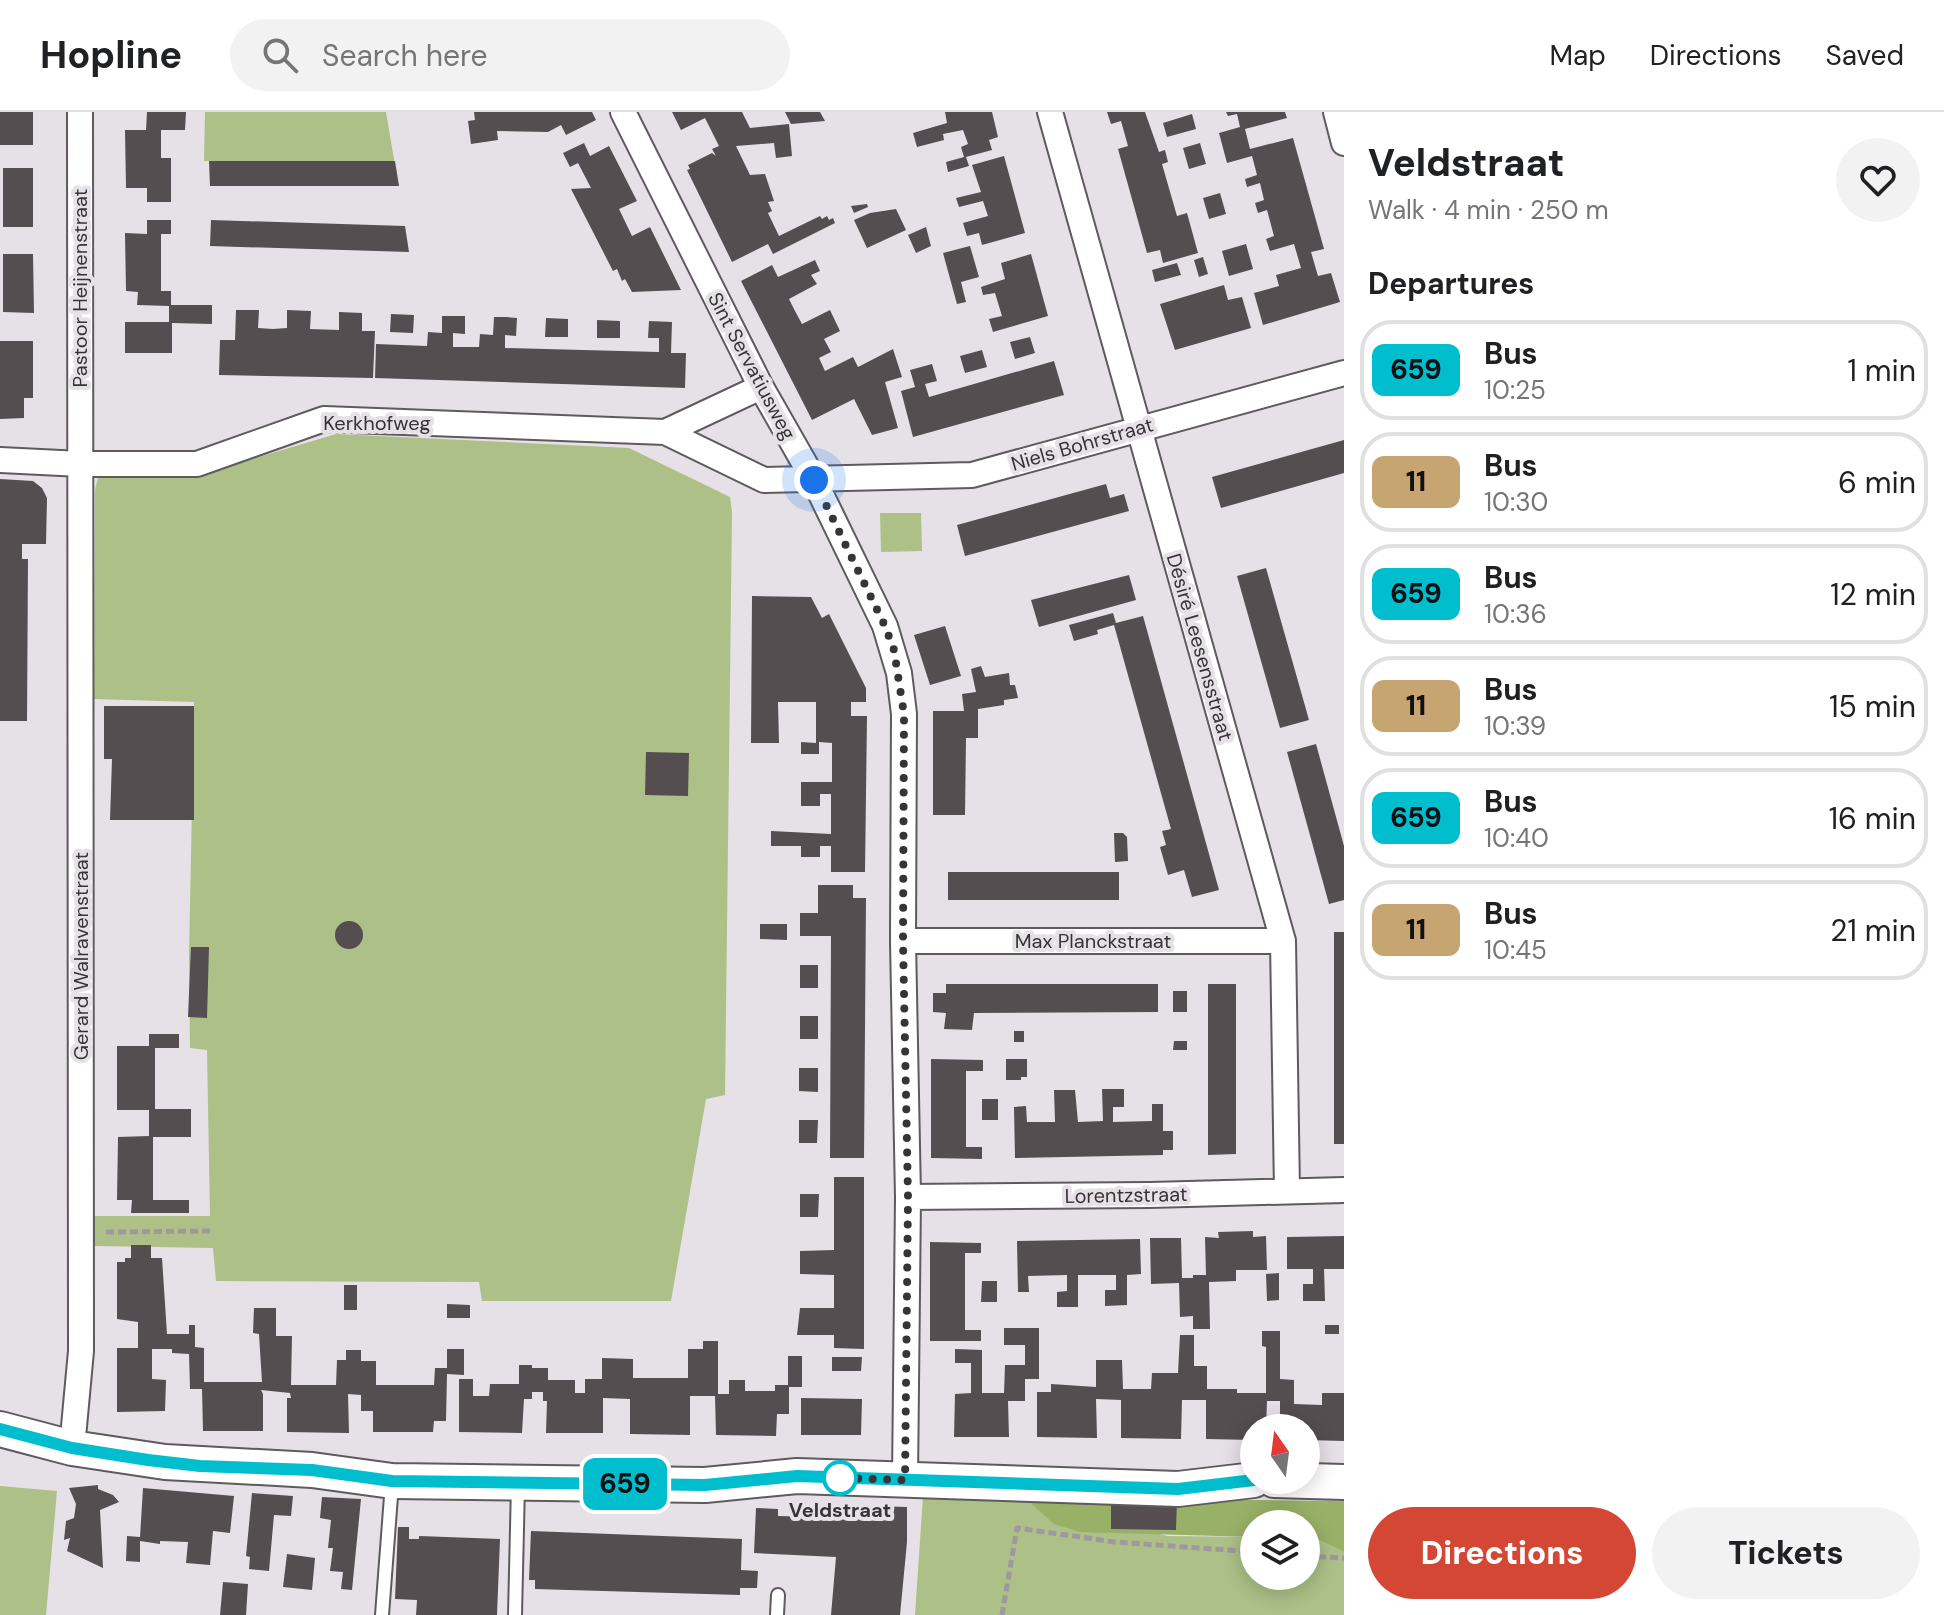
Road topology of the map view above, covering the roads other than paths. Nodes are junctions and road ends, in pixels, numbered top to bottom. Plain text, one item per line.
1 (80, 112) edge
2 (623, 112) edge
3 (1050, 112) edge
4 (1336, 112) edge
5 (1344, 143) edge
6 (1344, 373) edge
7 (761, 387) junction
8 (1139, 428) junction
9 (665, 432) junction
10 (0, 460) edge
11 (81, 464) junction
12 (814, 480) junction
13 (903, 941) junction
14 (1283, 941) junction
15 (1344, 1190) edge
16 (1287, 1191) junction
17 (908, 1197) junction
18 (0, 1429) edge
19 (72, 1448) junction
20 (905, 1480) junction
21 (392, 1481) junction
22 (1320, 1481) edge
23 (518, 1482) junction
24 (1240, 1482) edge
25 (1344, 1482) edge
26 (778, 1595) dead end
27 (382, 1615) edge
28 (515, 1615) edge
29 (777, 1615) edge

1 - 11 street, Pastoor Heijnenstraat
2 - 7 street, Sint Servatiusweg
3 - 8 street, Désiré Leesensstraat
4 - 5 street
6 - 8 street, Niels Bohrstraat
7 - 9 street, Kerkhofweg
7 - 12 street, Sint Servatiusweg
8 - 12 street, Niels Bohrstraat
8 - 14 street, Désiré Leesensstraat
9 - 11 street, Kerkhofweg
9 - 12 street, Kerkhofweg
10 - 11 street, Kerkhofweg
11 - 19 street, Gerard Walravenstraat
12 - 13 street, Sint Servatiusweg
13 - 14 street, Max Planckstraat
13 - 17 street, Sint Servatiusweg
14 - 16 street, Désiré Leesensstraat
15 - 16 street, Lorentzstraat
16 - 17 street, Lorentzstraat
17 - 20 street, Sint Servatiusweg
18 - 19 street
19 - 21 street
20 - 23 street
20 - 24 street
21 - 23 street
21 - 27 lane
22 - 25 street
23 - 28 lane
26 - 29 lane

